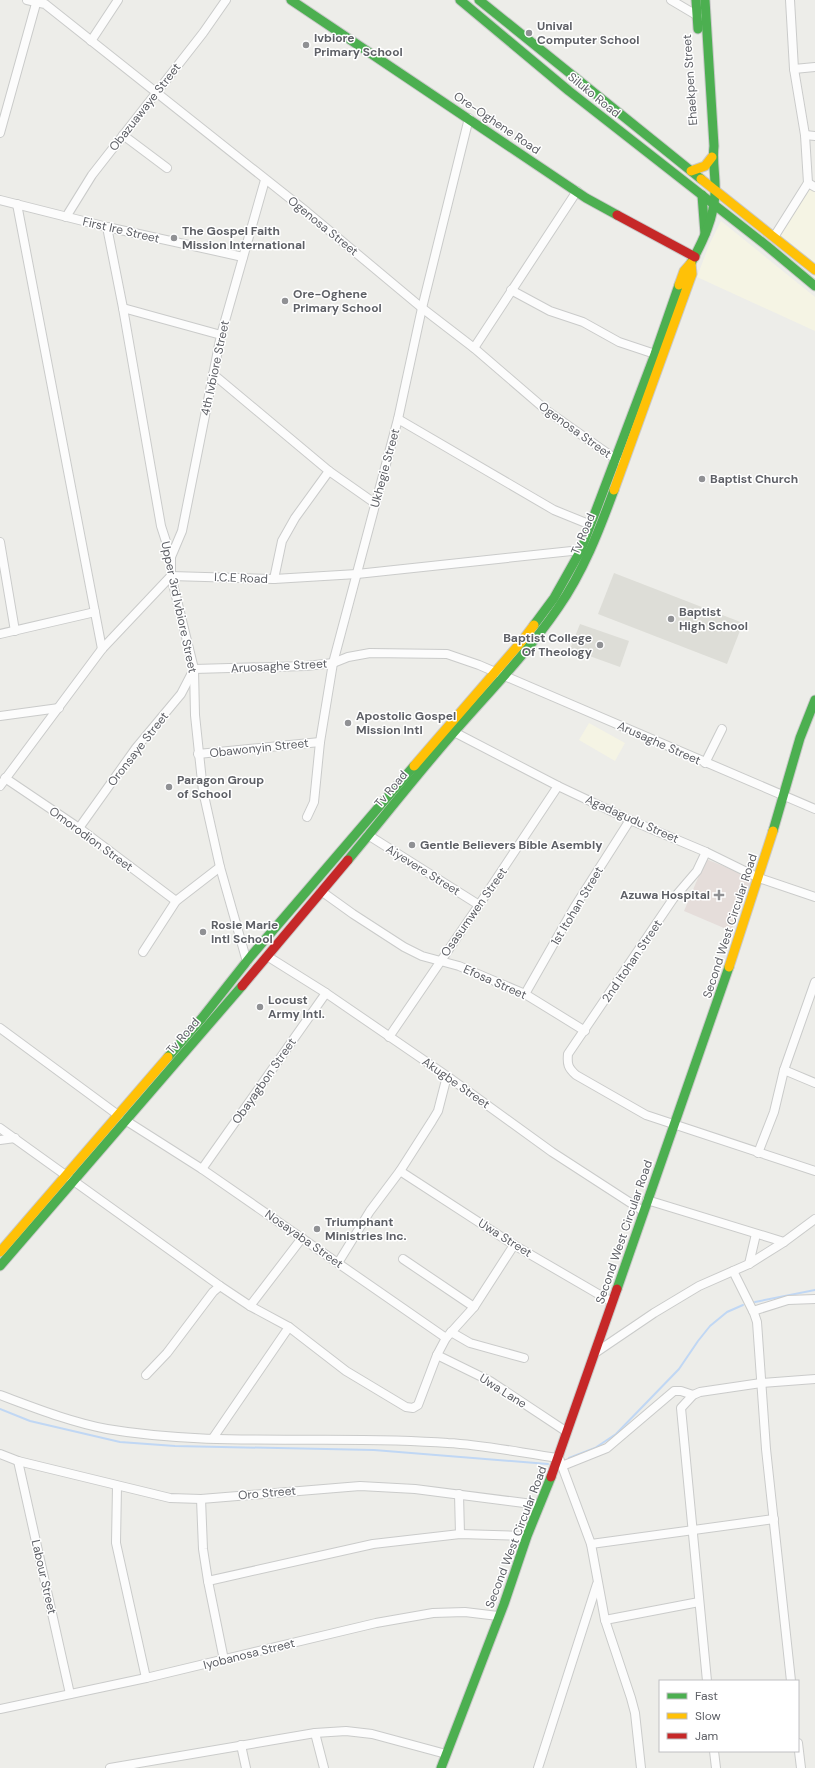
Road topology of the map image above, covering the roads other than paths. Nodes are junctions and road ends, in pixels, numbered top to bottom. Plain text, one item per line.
1 (26, 0) edge
2 (118, 0) edge
3 (226, 0) edge
4 (291, 0) edge
5 (460, 0) edge
6 (479, 0) edge
7 (671, 0) edge
8 (696, 0) edge
9 (705, 0) edge
10 (790, 0) edge
11 (36, 1) edge
12 (698, 16) junction
13 (91, 41) junction
14 (815, 67) edge
15 (794, 70) junction
16 (577, 80) junction
17 (569, 91) junction
18 (156, 93) junction
19 (468, 118) junction
20 (0, 133) edge
21 (123, 135) junction
22 (805, 135) junction
23 (815, 136) edge
24 (712, 157) junction
25 (167, 168) dead end
26 (691, 171) junction
27 (265, 180) junction
28 (811, 185) edge
29 (577, 191) junction
30 (715, 191) junction
31 (702, 195) junction
32 (0, 200) edge
33 (17, 204) junction
34 (714, 206) junction
35 (66, 217) junction
36 (729, 217) junction
37 (107, 227) junction
38 (705, 234) junction
39 (774, 237) junction
40 (243, 257) junction
41 (693, 260) junction
42 (815, 270) edge
43 (815, 286) edge
44 (511, 290) junction
45 (123, 308) junction
46 (422, 308) junction
47 (221, 335) junction
48 (474, 348) junction
49 (656, 354) junction
50 (213, 374) junction
51 (398, 419) junction
52 (617, 460) junction
53 (329, 471) junction
54 (376, 504) junction
55 (591, 525) junction
56 (0, 542) edge
57 (581, 550) junction
58 (171, 556) junction
59 (357, 574) junction
60 (172, 576) junction
61 (274, 579) junction
62 (95, 612) junction
63 (15, 631) junction
64 (0, 634) edge
65 (102, 649) junction
66 (333, 663) junction
67 (194, 669) junction
68 (500, 673) junction
69 (815, 700) edge
70 (59, 708) junction
71 (0, 716) edge
72 (722, 729) dead end
73 (454, 732) junction
74 (320, 742) junction
75 (198, 754) junction
76 (705, 763) junction
77 (5, 778) junction
78 (0, 786) edge
79 (558, 786) junction
80 (784, 797) junction
81 (815, 809) edge
82 (306, 818) dead end
83 (630, 820) junction
84 (78, 828) junction
85 (368, 835) junction
86 (706, 852) junction
87 (220, 867) junction
88 (759, 878) junction
89 (321, 891) junction
90 (815, 897) edge
91 (176, 901) junction
92 (479, 905) junction
93 (143, 952) dead end
94 (267, 956) junction
95 (440, 960) junction
96 (247, 962) junction
97 (815, 984) edge
98 (326, 993) junction
99 (220, 994) junction
100 (525, 994) junction
101 (230, 1000) junction
102 (0, 1028) edge
103 (585, 1031) junction
104 (388, 1037) junction
105 (784, 1070) junction
106 (447, 1076) junction
107 (815, 1083) edge
108 (122, 1117) junction
109 (674, 1126) junction
110 (0, 1128) edge
111 (15, 1138) junction
112 (0, 1140) edge
113 (758, 1153) junction
114 (202, 1169) junction
115 (400, 1171) junction
116 (815, 1171) edge
117 (68, 1178) junction
118 (647, 1200) junction
119 (643, 1211) junction
120 (815, 1219) edge
121 (756, 1234) junction
122 (302, 1238) junction
123 (784, 1242) junction
124 (514, 1245) junction
125 (0, 1252) edge
126 (403, 1259) dead end
127 (338, 1263) junction
128 (749, 1264) junction
129 (0, 1266) edge
130 (733, 1271) junction
131 (220, 1286) junction
132 (815, 1300) edge
133 (612, 1302) junction
134 (250, 1306) junction
135 (474, 1307) junction
136 (753, 1311) junction
137 (289, 1327) junction
138 (449, 1335) junction
139 (595, 1353) junction
140 (437, 1354) junction
141 (524, 1358) dead end
142 (146, 1374) dead end
143 (815, 1379) edge
144 (761, 1383) junction
145 (693, 1394) junction
146 (0, 1395) edge
147 (567, 1432) junction
148 (213, 1438) junction
149 (0, 1454) edge
150 (18, 1461) junction
151 (561, 1462) junction
152 (117, 1486) junction
153 (459, 1494) junction
154 (201, 1499) junction
155 (540, 1505) junction
156 (774, 1519) junction
157 (692, 1530) junction
158 (460, 1534) junction
159 (527, 1536) junction
160 (591, 1544) junction
161 (208, 1581) junction
162 (598, 1583) junction
163 (699, 1602) junction
164 (498, 1616) junction
165 (605, 1620) junction
166 (224, 1660) junction
167 (146, 1678) junction
168 (707, 1680) edge
169 (791, 1680) edge
170 (70, 1694) junction
171 (0, 1709) edge
172 (315, 1733) junction
173 (241, 1745) junction
174 (799, 1751) edge
175 (714, 1752) edge
176 (446, 1754) junction
177 (110, 1768) edge
178 (246, 1768) edge
179 (324, 1768) edge
180 (441, 1768) edge
181 (538, 1768) edge
182 (641, 1768) edge
183 (716, 1768) edge
184 (801, 1768) edge

1 - 11 street, Ogenosa Street
2 - 13 street
3 - 18 street, Obazuawaye Street
4 - 19 street, Ore-Oghene Road
5 - 17 street, Siluko Road
6 - 16 street, Siluko Road
7 - 12 street
8 - 12 street, Ehaekpen Street
9 - 24 street, Ehaekpen Street
10 - 15 street
11 - 13 street, Ogenosa Street
11 - 20 street
12 - 24 street, Ehaekpen Street
13 - 18 street, Ogenosa Street
14 - 15 street
15 - 22 street
16 - 17 street
16 - 26 street, Siluko Road
17 - 31 street, Siluko Road
18 - 21 street, Obazuawaye Street
18 - 27 street, Ogenosa Street
19 - 29 street, Ore-Oghene Road
19 - 46 street, Ukhegie Street
21 - 25 street
21 - 35 street, Obazuawaye Street
22 - 23 street
22 - 28 street
24 - 26 street
24 - 30 street, Ehaekpen Street
26 - 30 street, Siluko Road
27 - 40 street, 4th Ivbiore Street
27 - 46 street, Ogenosa Street
28 - 39 street
29 - 41 street, Ore-Oghene Road
29 - 44 street
30 - 34 street, Ehaekpen Street
30 - 39 street, Siluko Road
31 - 34 street, Siluko Road
31 - 38 street
32 - 33 street, First Ire Street
33 - 35 street, First Ire Street
33 - 62 street
34 - 36 street, Siluko Road
34 - 38 street, Tv Road
35 - 37 street, First Ire Street
36 - 38 street
36 - 43 street, Siluko Road
37 - 40 street, First Ire Street
37 - 45 street, Upper 3rd Ivbiore Street
38 - 41 street, Tv Road
39 - 42 street, Siluko Road
40 - 47 street, 4th Ivbiore Street
41 - 49 street, Tv Road
41 - 68 street, Tv Road
44 - 48 street
44 - 49 street
45 - 47 street
45 - 58 street, Upper 3rd Ivbiore Street
46 - 48 street, Ogenosa Street
46 - 51 street, Ukhegie Street
47 - 50 street, 4th Ivbiore Street
48 - 52 street, Ogenosa Street
49 - 52 street, Tv Road
50 - 53 street
50 - 58 street, 4th Ivbiore Street
51 - 54 street, Ukhegie Street
51 - 55 street
52 - 55 street, Tv Road
53 - 54 street
53 - 61 street
54 - 59 street, Ukhegie Street
55 - 57 street, Tv Road
56 - 63 street
57 - 59 street, I.C.E Road
57 - 68 street, Tv Road
58 - 60 street, Upper 3rd Ivbiore Street
59 - 61 street, I.C.E Road
59 - 66 street, Ukhegie Street
60 - 61 street, I.C.E Road
60 - 65 street
60 - 67 street, Upper 3rd Ivbiore Street
62 - 63 street
62 - 65 street
63 - 64 street
65 - 70 street
66 - 67 street, Aruosaghe Street
66 - 68 street, Aruosaghe Street
66 - 74 street, Ukhegie Street
67 - 75 street, Upper 3rd Ivbiore Street
67 - 84 street, Oronsaye Street
68 - 73 street, Tv Road
68 - 76 street, Arusaghe Street
68 - 96 street, Tv Road
69 - 80 street, Second West Circular Road
70 - 71 street
70 - 77 street
72 - 76 street
73 - 79 street, Agadagudu Street
73 - 85 street, Tv Road
74 - 75 street, Obawonyin Street
74 - 82 street, Ukhegie Street
75 - 87 street, Upper 3rd Ivbiore Street
76 - 80 street, Arusaghe Street
77 - 78 street
77 - 84 street, Omorodion Street
79 - 83 street, Agadagudu Street
79 - 92 street, Osasumwen Street
80 - 81 street, Arusaghe Street
80 - 88 street, Second West Circular Road
83 - 86 street, Agadagudu Street
83 - 100 street, 1st Itohan Street
84 - 91 street, Omorodion Street
85 - 89 street, Tv Road
85 - 92 street, Aiyevere Street
86 - 88 street, Agadagudu Street
86 - 103 street, 2nd Itohan Street
87 - 91 street
87 - 96 street, Upper 3rd Ivbiore Street
88 - 90 street, Agadagudu Street
88 - 109 street, Second West Circular Road
89 - 94 street, Tv Road
89 - 95 street, Efosa Street
91 - 93 street
92 - 95 street, Osasumwen Street
94 - 98 street, Akugbe Street
94 - 101 street, Tv Road
95 - 100 street, Efosa Street
95 - 104 street, Osasumwen Street
96 - 99 street, Tv Road
97 - 105 street
98 - 104 street, Akugbe Street
98 - 114 street, Obayagbon Street
99 - 101 street
99 - 108 street, Tv Road
100 - 103 street, Efosa Street
101 - 108 street, Tv Road
102 - 108 street, Nosayaba Street
103 - 109 street, 2nd Itohan Street
104 - 106 street, Akugbe Street
105 - 107 street
105 - 113 street
106 - 115 street
106 - 119 street, Akugbe Street
108 - 114 street, Nosayaba Street
108 - 117 street, Tv Road
109 - 113 street
109 - 118 street, Second West Circular Road
110 - 111 street
111 - 112 street
111 - 117 street
113 - 116 street
114 - 122 street, Nosayaba Street
115 - 124 street, Uwa Street
115 - 127 street
117 - 125 street, Tv Road
117 - 129 street, Tv Road
117 - 131 street
118 - 119 street, Second West Circular Road
118 - 121 street
119 - 133 street, Second West Circular Road
120 - 123 street
121 - 123 street
121 - 128 street
122 - 127 street, Nosayaba Street
122 - 134 street
123 - 128 street
124 - 133 street, Uwa Street
124 - 135 street
126 - 135 street
127 - 138 street, Nosayaba Street
128 - 130 street
130 - 136 street
130 - 139 street
131 - 134 street
131 - 142 street
132 - 136 street
133 - 139 street, Second West Circular Road
134 - 137 street
135 - 138 street
136 - 144 street
137 - 140 street
137 - 148 street
138 - 140 street
138 - 141 street, Nosayaba Street
139 - 147 street, Second West Circular Road
140 - 147 street, Uwa Lane
143 - 144 street
144 - 145 street
144 - 156 street
145 - 151 street
145 - 157 street
146 - 148 street
147 - 151 street, Second West Circular Road
148 - 151 street
149 - 150 street, Oro Street
150 - 152 street, Oro Street
150 - 170 street, Labour Street
151 - 155 street, Second West Circular Road
151 - 160 street
152 - 154 street, Oro Street
152 - 167 street
153 - 154 street, Oro Street
153 - 155 street, Oro Street
153 - 158 street
154 - 161 street
155 - 159 street, Second West Circular Road
156 - 157 street
156 - 169 street
157 - 160 street
157 - 163 street
158 - 159 street
158 - 161 street
159 - 164 street, Second West Circular Road
160 - 162 street
161 - 166 street
162 - 165 street
162 - 181 street
163 - 165 street
163 - 168 street
164 - 166 street, Iyobanosa Street
164 - 176 street, Second West Circular Road
165 - 182 street
166 - 167 street, Iyobanosa Street
167 - 170 street, Iyobanosa Street
170 - 171 street, Iyobanosa Street
172 - 173 street
172 - 176 street
172 - 179 street
173 - 177 street
173 - 178 street
174 - 184 street
175 - 183 street
176 - 180 street, Second West Circular Road

